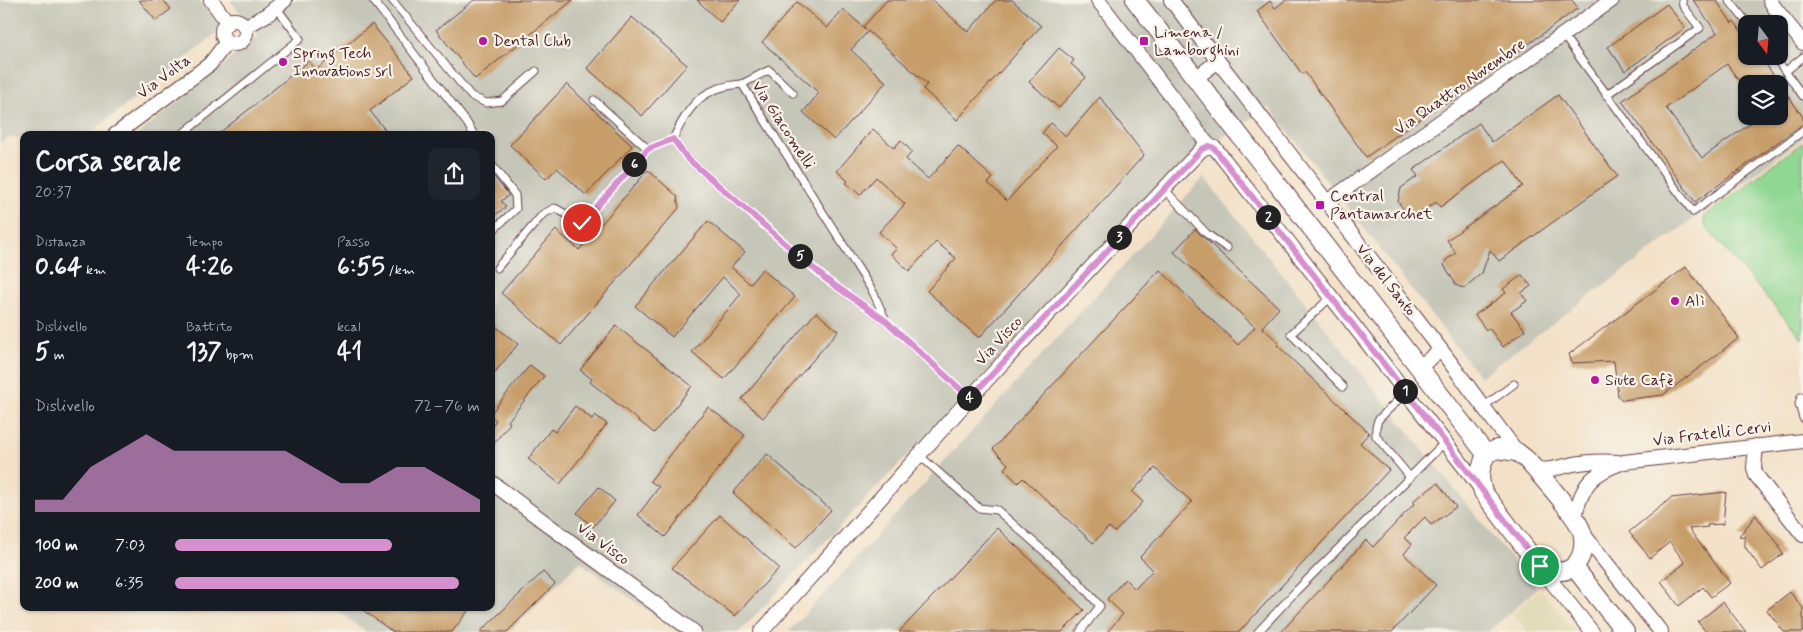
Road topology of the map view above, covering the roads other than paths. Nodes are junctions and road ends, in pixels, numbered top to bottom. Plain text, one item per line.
1 (211, 0) edge
2 (373, 0) edge
3 (392, 0) edge
4 (1098, 0) edge
5 (1135, 0) edge
6 (1171, 0) edge
7 (1612, 0) edge
8 (1682, 0) edge
9 (1729, 0) edge
10 (1770, 0) edge
11 (281, 4) edge
12 (1741, 15) edge
13 (228, 23) junction
14 (245, 26) junction
15 (1564, 35) junction
16 (227, 42) junction
17 (1803, 43) edge
18 (1803, 57) edge
19 (1218, 61) junction
20 (1781, 65) edge
21 (536, 71) dead end
22 (1786, 71) junction
23 (1196, 78) junction
24 (742, 84) junction
25 (793, 93) dead end
26 (1606, 95) junction
27 (1803, 96) edge
28 (594, 100) dead end
29 (120, 131) edge
30 (186, 131) edge
31 (472, 131) edge
32 (1803, 131) edge
33 (673, 139) junction
34 (1209, 146) junction
35 (648, 149) junction
36 (495, 169) edge
37 (1164, 189) junction
38 (1327, 202) junction
39 (495, 228) edge
40 (1227, 248) dead end
41 (498, 268) dead end
42 (1330, 297) junction
43 (886, 321) junction
44 (1441, 350) junction
45 (1419, 367) junction
46 (1514, 384) dead end
47 (1342, 388) dead end
48 (1406, 392) junction
49 (970, 398) junction
50 (1803, 398) edge
51 (1483, 407) junction
52 (1803, 418) edge
53 (1803, 441) edge
54 (1445, 442) junction
55 (1756, 446) junction
56 (1516, 452) junction
57 (1486, 454) junction
58 (919, 455) junction
59 (1624, 462) junction
60 (1534, 468) junction
61 (1410, 477) junction
62 (495, 485) edge
63 (1483, 492) junction
64 (1578, 525) junction
65 (1803, 535) edge
66 (1540, 566) junction
67 (1574, 567) junction
68 (694, 632) edge
69 (761, 632) edge
70 (1080, 632) edge
71 (1258, 632) edge
72 (1592, 632) edge
73 (1625, 632) edge
74 (1661, 632) edge

1 - 13 street
2 - 31 lane
3 - 21 lane
4 - 34 street
5 - 23 street
6 - 19 street, Via del Santo
7 - 15 street, Via Quattro Novembre
8 - 26 lane
9 - 12 lane
10 - 17 street
11 - 14 street, Via Volta
11 - 30 lane
13 - 14 street
13 - 16 street
14 - 16 street, Via Volta
15 - 26 lane
15 - 38 street, Via Quattro Novembre
16 - 29 street, Via Volta
18 - 22 lane
19 - 23 street
19 - 38 street, Via del Santo
20 - 22 lane
22 - 27 lane
23 - 45 street
24 - 25 lane
24 - 33 lane, Via Giacomelli
24 - 43 lane, Via Giacomelli
26 - 32 lane
28 - 35 lane
33 - 35 lane
33 - 43 lane, Via Giacomelli
34 - 37 street, Via Visco
34 - 42 street
35 - 41 lane
36 - 39 lane
37 - 40 lane
37 - 49 street, Via Visco
38 - 44 street, Via del Santo
42 - 47 lane
42 - 48 street
43 - 49 lane, Via Giacomelli
44 - 45 street
44 - 51 street, Via del Santo
45 - 57 street
46 - 51 lane
48 - 54 street
48 - 61 lane
49 - 58 street, Via Visco
50 - 52 lane
51 - 56 street, Via del Santo
53 - 55 street, Via Fratelli Cervi
54 - 61 lane
54 - 63 street
55 - 59 street, Via Fratelli Cervi
55 - 65 street
56 - 57 street
56 - 60 street, Via del Santo
57 - 63 street
58 - 69 street, Via Visco
58 - 70 lane
59 - 60 street, Via Fratelli Cervi
59 - 64 street, Via Fratelli Cervi
60 - 64 street, Via del Santo
61 - 71 lane
62 - 68 street, Via Visco
63 - 66 street
64 - 67 street
64 - 74 street, Via del Santo
66 - 67 street
66 - 72 street
67 - 73 street

